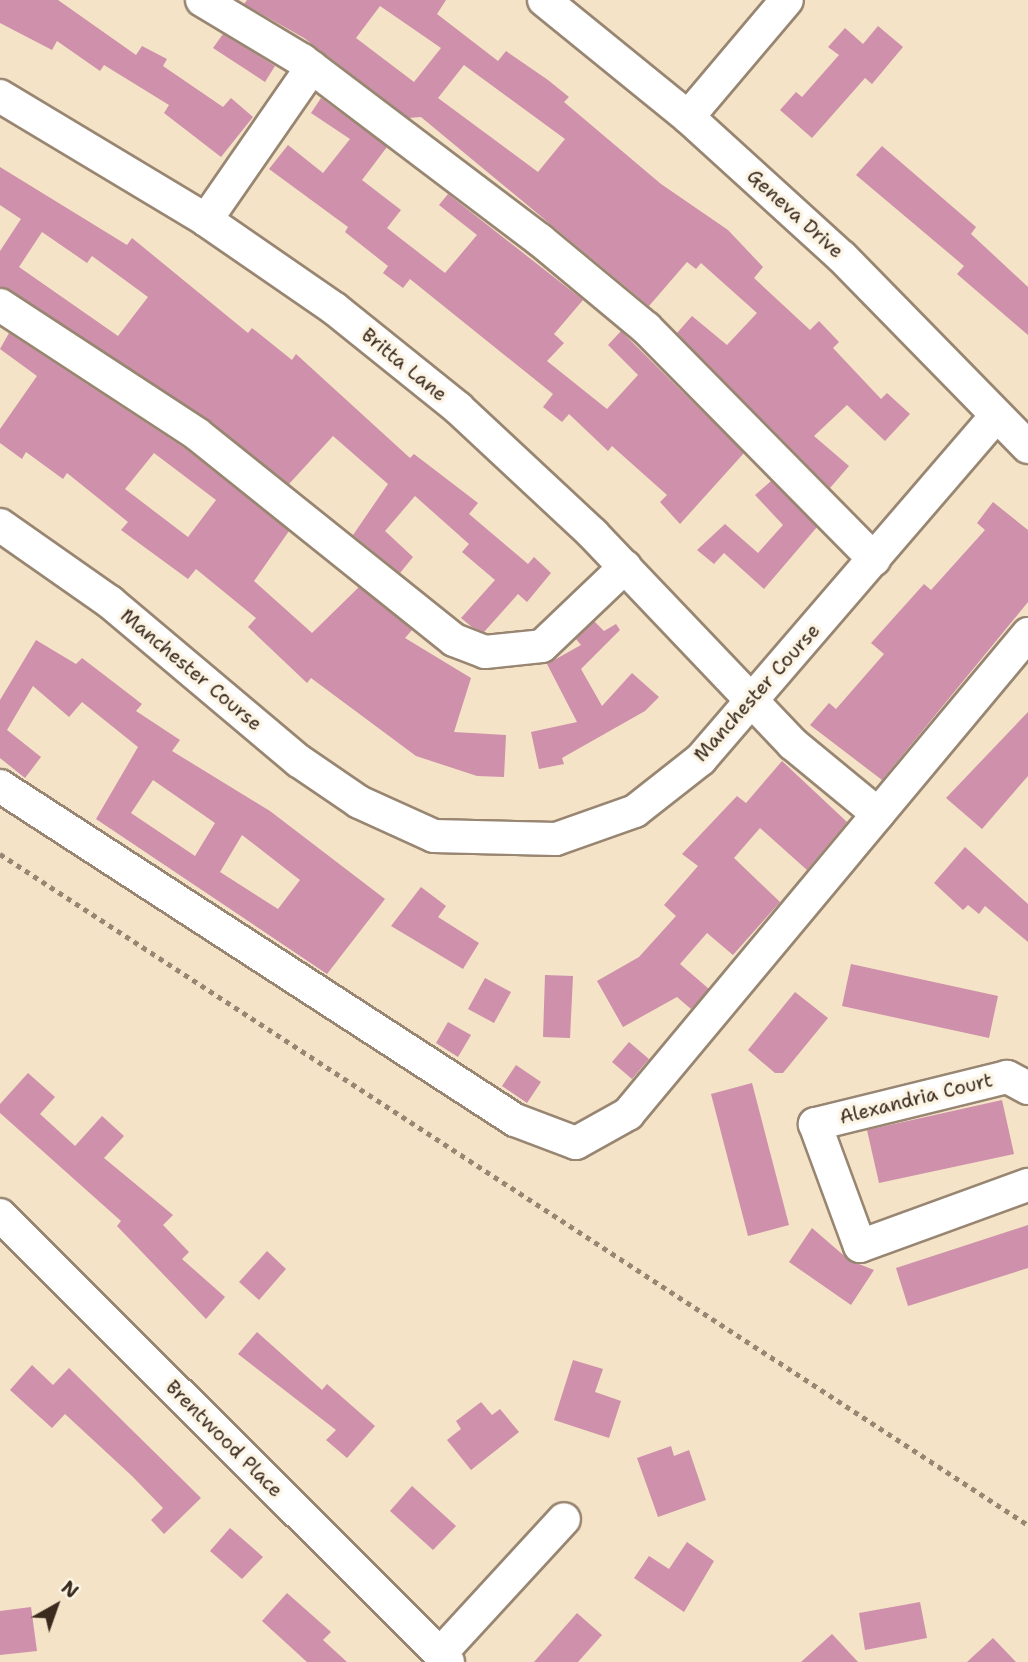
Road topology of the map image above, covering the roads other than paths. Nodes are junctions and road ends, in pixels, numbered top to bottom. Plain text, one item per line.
1 (202, 0) edge
2 (544, 0) edge
3 (787, 0) edge
4 (312, 67) junction
5 (0, 96) edge
6 (688, 117) junction
7 (206, 220) junction
8 (0, 305) edge
9 (996, 416) junction
10 (1028, 447) edge
11 (4, 537) edge
12 (874, 559) junction
13 (625, 568) junction
14 (1028, 634) edge
15 (755, 700) junction
16 (0, 786) edge
17 (878, 814) junction
18 (1028, 1088) edge
19 (1028, 1185) edge
20 (0, 1215) edge
21 (564, 1519) dead end
22 (444, 1658) edge

1 - 4 street
2 - 6 street, Geneva Drive
3 - 6 street
4 - 7 street
4 - 12 street
5 - 7 street, Britta Lane
6 - 9 street, Geneva Drive
7 - 13 street, Britta Lane
8 - 13 street
9 - 10 street, Geneva Drive
9 - 12 street, Manchester Course
11 - 15 street, Manchester Course
12 - 15 street, Manchester Course
13 - 15 street, Britta Lane
14 - 17 street
15 - 17 street, Britta Lane
16 - 17 street
18 - 19 street, Alexandria Court
20 - 22 street, Brentwood Place
21 - 22 street

